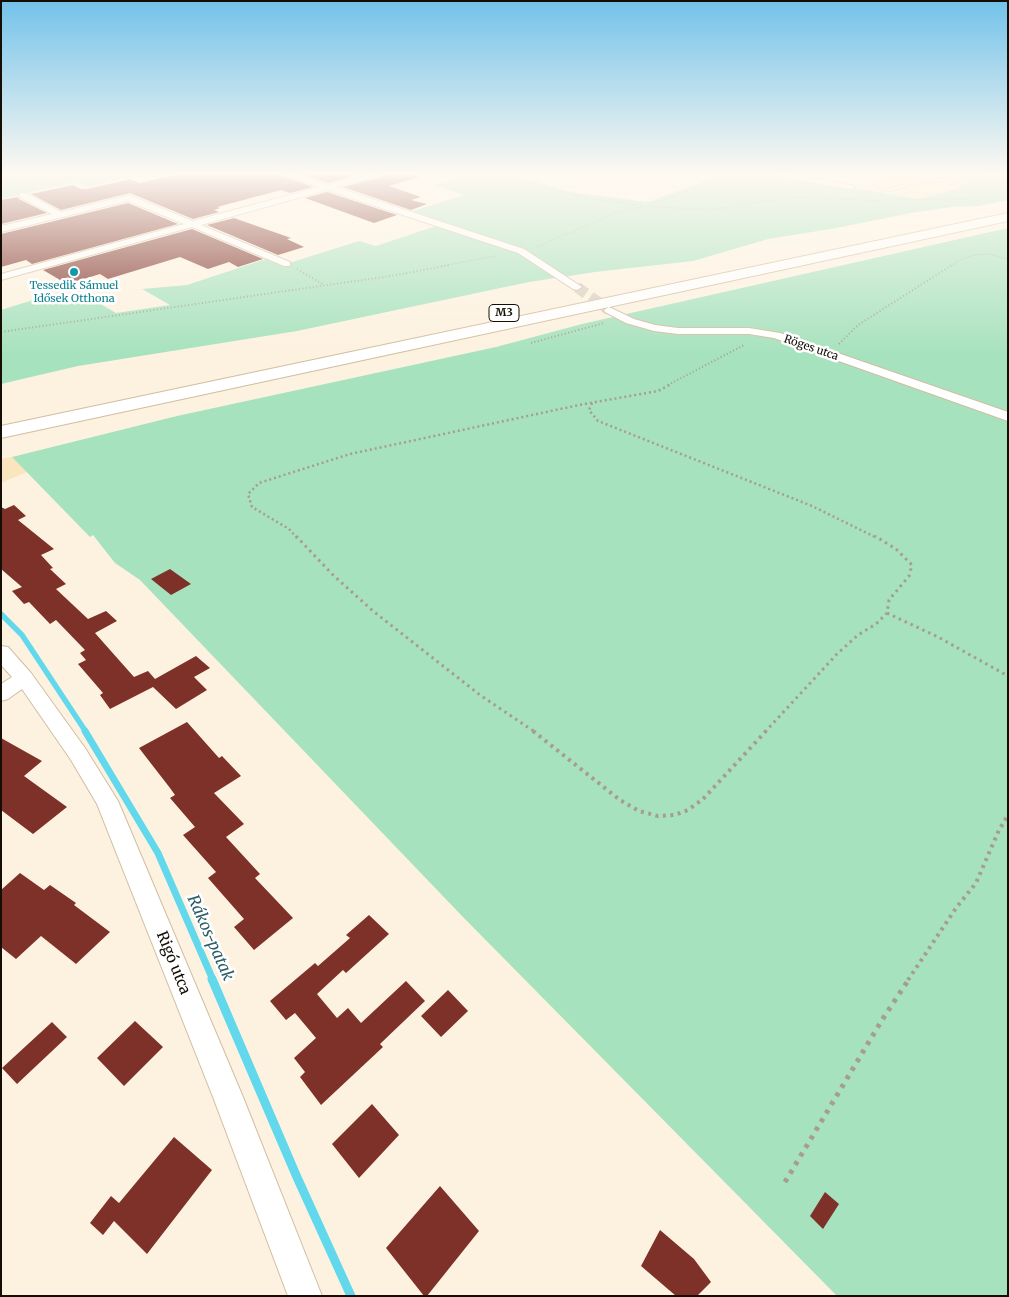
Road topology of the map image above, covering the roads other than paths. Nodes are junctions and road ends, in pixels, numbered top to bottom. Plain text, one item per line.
1 (157, 234) edge
2 (214, 234) edge
3 (465, 234) edge
4 (885, 234) edge
5 (931, 234) edge
6 (288, 264) road end
7 (1, 277) edge
8 (577, 288) tunnel mouth
9 (610, 310) tunnel mouth
10 (830, 354) joint
11 (1, 417) edge
12 (1008, 417) edge
13 (1, 432) edge
14 (1, 652) edge
15 (24, 678) junction
16 (1, 694) edge
17 (305, 1296) edge

1 - 7 street
2 - 6 street
3 - 8 street
4 - 11 highway, M3
5 - 13 highway, M3
9 - 10 street, Röges utca
10 - 12 street, Röges utca
14 - 15 street, Rigó utca
15 - 16 street
15 - 17 street, Rigó utca

